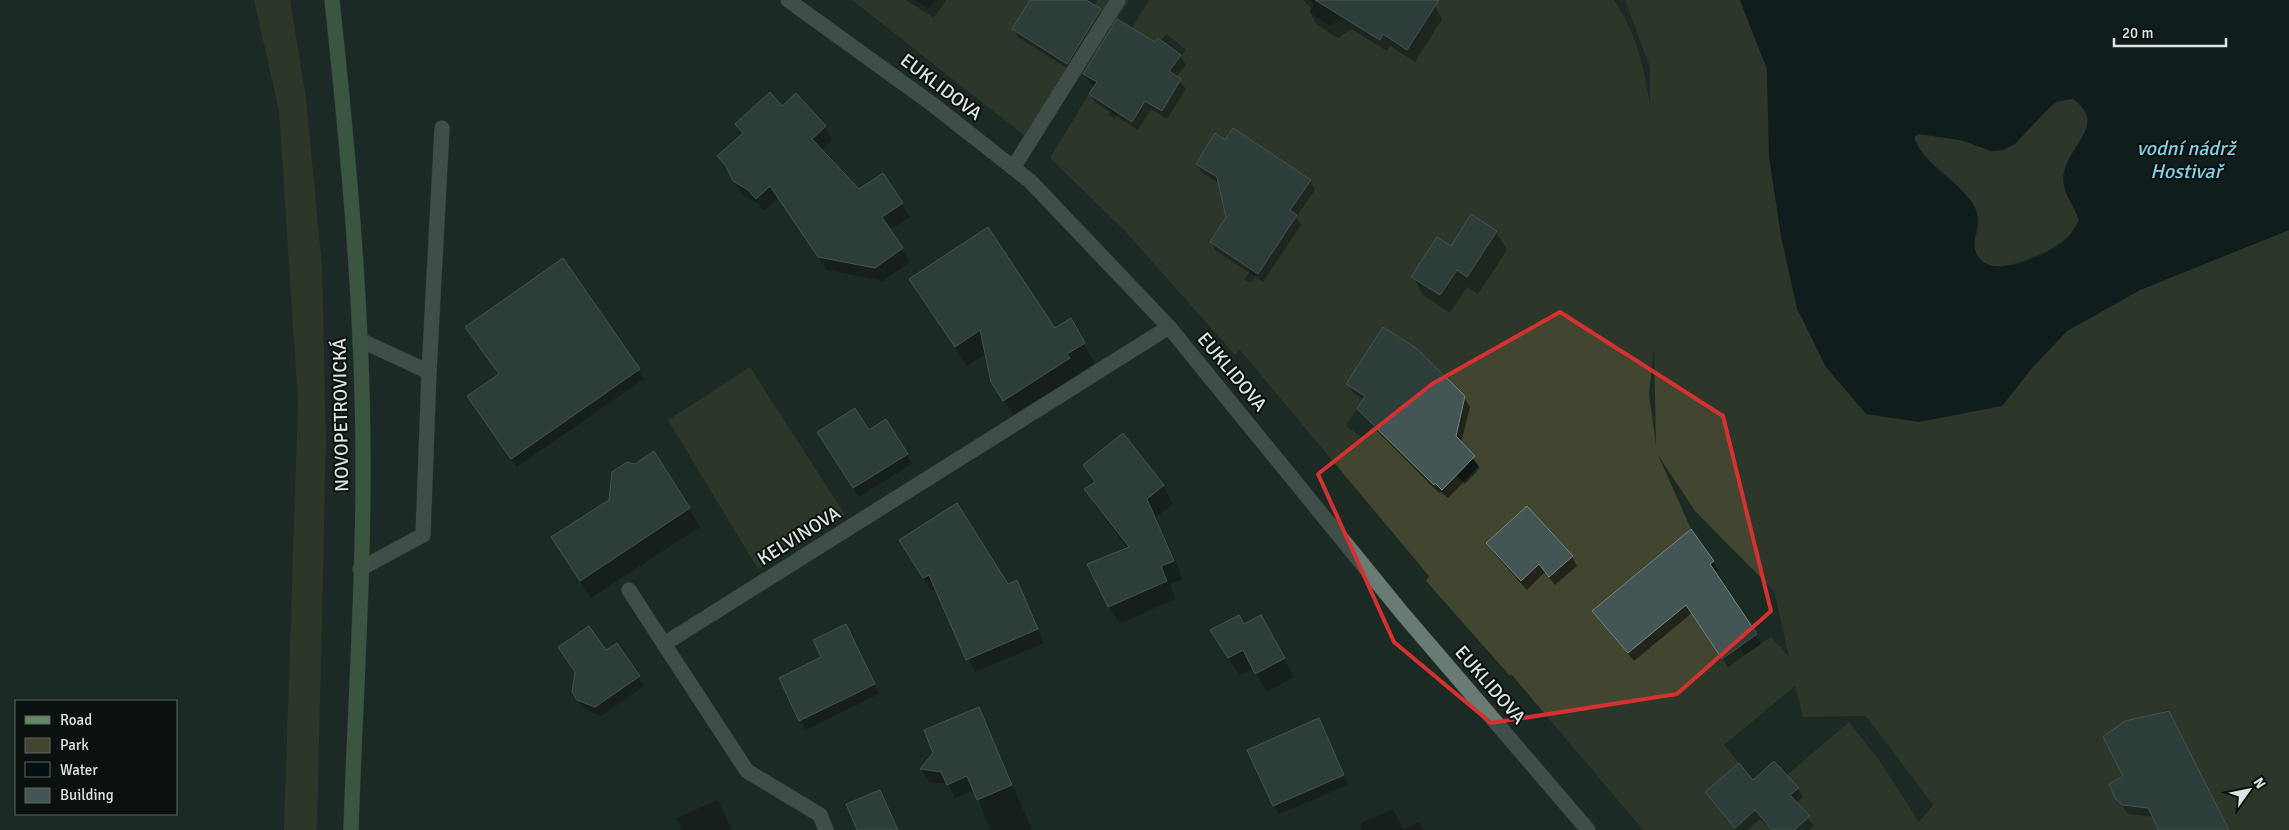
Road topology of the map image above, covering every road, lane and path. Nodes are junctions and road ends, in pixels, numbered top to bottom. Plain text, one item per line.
1 (332, 0) edge
2 (788, 0) edge
3 (1118, 0) edge
4 (442, 128) dead end
5 (1013, 168) junction
6 (1169, 328) junction
7 (360, 340) junction
8 (429, 372) junction
9 (360, 569) junction
10 (629, 590) dead end
11 (664, 644) junction
12 (351, 830) edge
13 (826, 830) edge
14 (1588, 830) edge

1 - 7 main road, NOVOPETROVICKÁ
2 - 5 street, EUKLIDOVA
3 - 5 street
4 - 8 street
5 - 6 street, EUKLIDOVA
6 - 11 street, KELVINOVA
6 - 14 street, EUKLIDOVA
7 - 8 street
7 - 9 main road, NOVOPETROVICKÁ
8 - 9 street
9 - 12 main road, NOVOPETROVICKÁ
10 - 11 street
11 - 13 street

